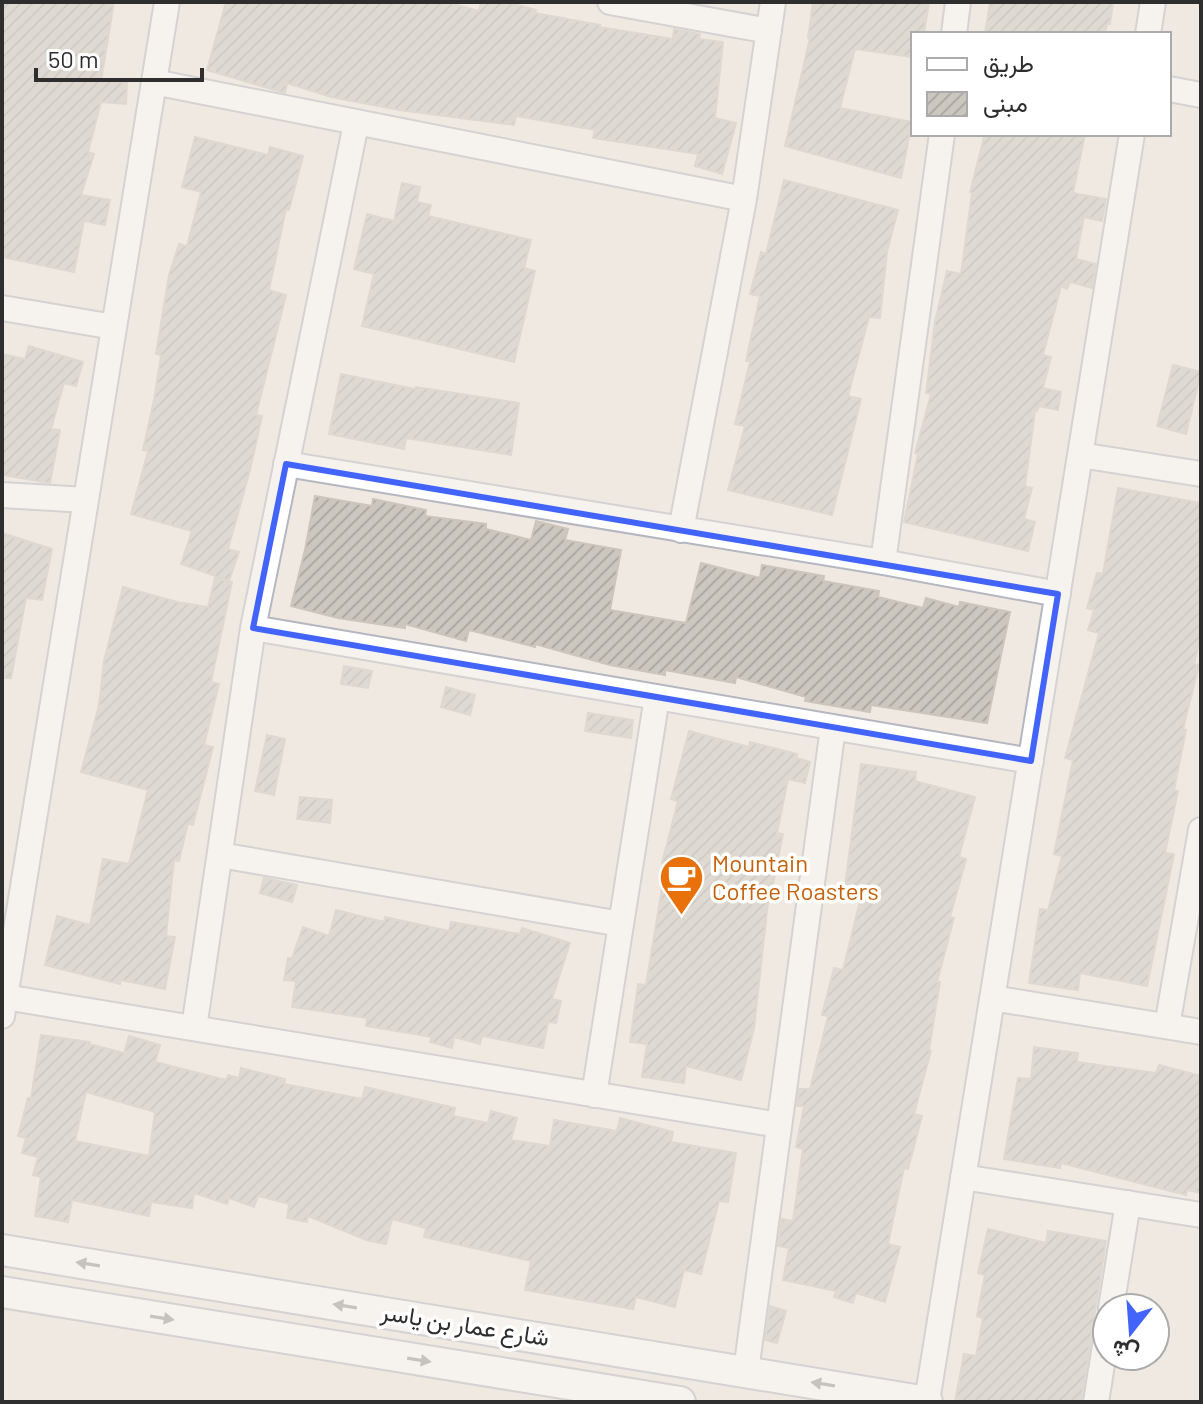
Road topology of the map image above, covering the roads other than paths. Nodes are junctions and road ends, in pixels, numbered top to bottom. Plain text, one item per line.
1 (167, 2) edge
2 (610, 2) edge
3 (773, 2) edge
4 (958, 2) edge
5 (1153, 2) edge
6 (769, 31) junction
7 (954, 32) edge
8 (1148, 32) edge
9 (154, 82) junction
10 (1171, 89) edge
11 (1201, 95) edge
12 (356, 124) junction
13 (942, 136) edge
14 (1132, 136) edge
15 (744, 199) junction
16 (2, 308) edge
17 (114, 327) junction
18 (1080, 455) junction
19 (286, 464) junction
20 (1201, 474) edge
21 (2, 495) edge
22 (86, 500) junction
23 (681, 530) junction
24 (883, 562) junction
25 (1058, 594) junction
26 (253, 628) junction
27 (657, 697) junction
28 (833, 728) junction
29 (1031, 761) junction
30 (1201, 830) edge
31 (220, 855) junction
32 (1198, 865) edge
33 (621, 924) junction
34 (992, 998) junction
35 (4, 1006) edge
36 (1167, 1026) junction
37 (194, 1028) junction
38 (1201, 1032) edge
39 (594, 1095) junction
40 (779, 1125) junction
41 (963, 1177) junction
42 (1128, 1203) junction
43 (1201, 1215) edge
44 (2, 1250) edge
45 (2, 1292) edge
46 (1114, 1292) edge
47 (746, 1371) junction
48 (1101, 1372) edge
49 (916, 1401) edge
50 (680, 1402) edge
51 (1096, 1402) edge

1 - 9 street
2 - 6 street
3 - 6 street
4 - 7 street
5 - 8 street
6 - 15 street
9 - 12 street
9 - 17 street
10 - 11 street
12 - 15 street
12 - 19 street
13 - 24 street
14 - 18 street
15 - 23 street
16 - 17 street
17 - 22 street
18 - 20 street
18 - 25 street
19 - 23 street
19 - 26 street
21 - 22 street
22 - 35 street
23 - 24 street
24 - 25 street
25 - 29 street
26 - 27 street
26 - 31 street
27 - 28 street
27 - 33 street
28 - 29 street
28 - 40 street
29 - 34 street
30 - 32 street
31 - 33 street
31 - 37 street
32 - 36 street
33 - 39 street
34 - 36 street
34 - 41 street
35 - 37 street
36 - 38 street
37 - 39 street
39 - 40 street
40 - 47 street
41 - 42 street
41 - 49 street
42 - 43 street
42 - 46 street
47 -> 44 street, شارع عمار بن ياسر
45 -> 50 street, شارع عمار بن ياسر
49 -> 47 street, شارع عمار بن ياسر
48 - 51 street

